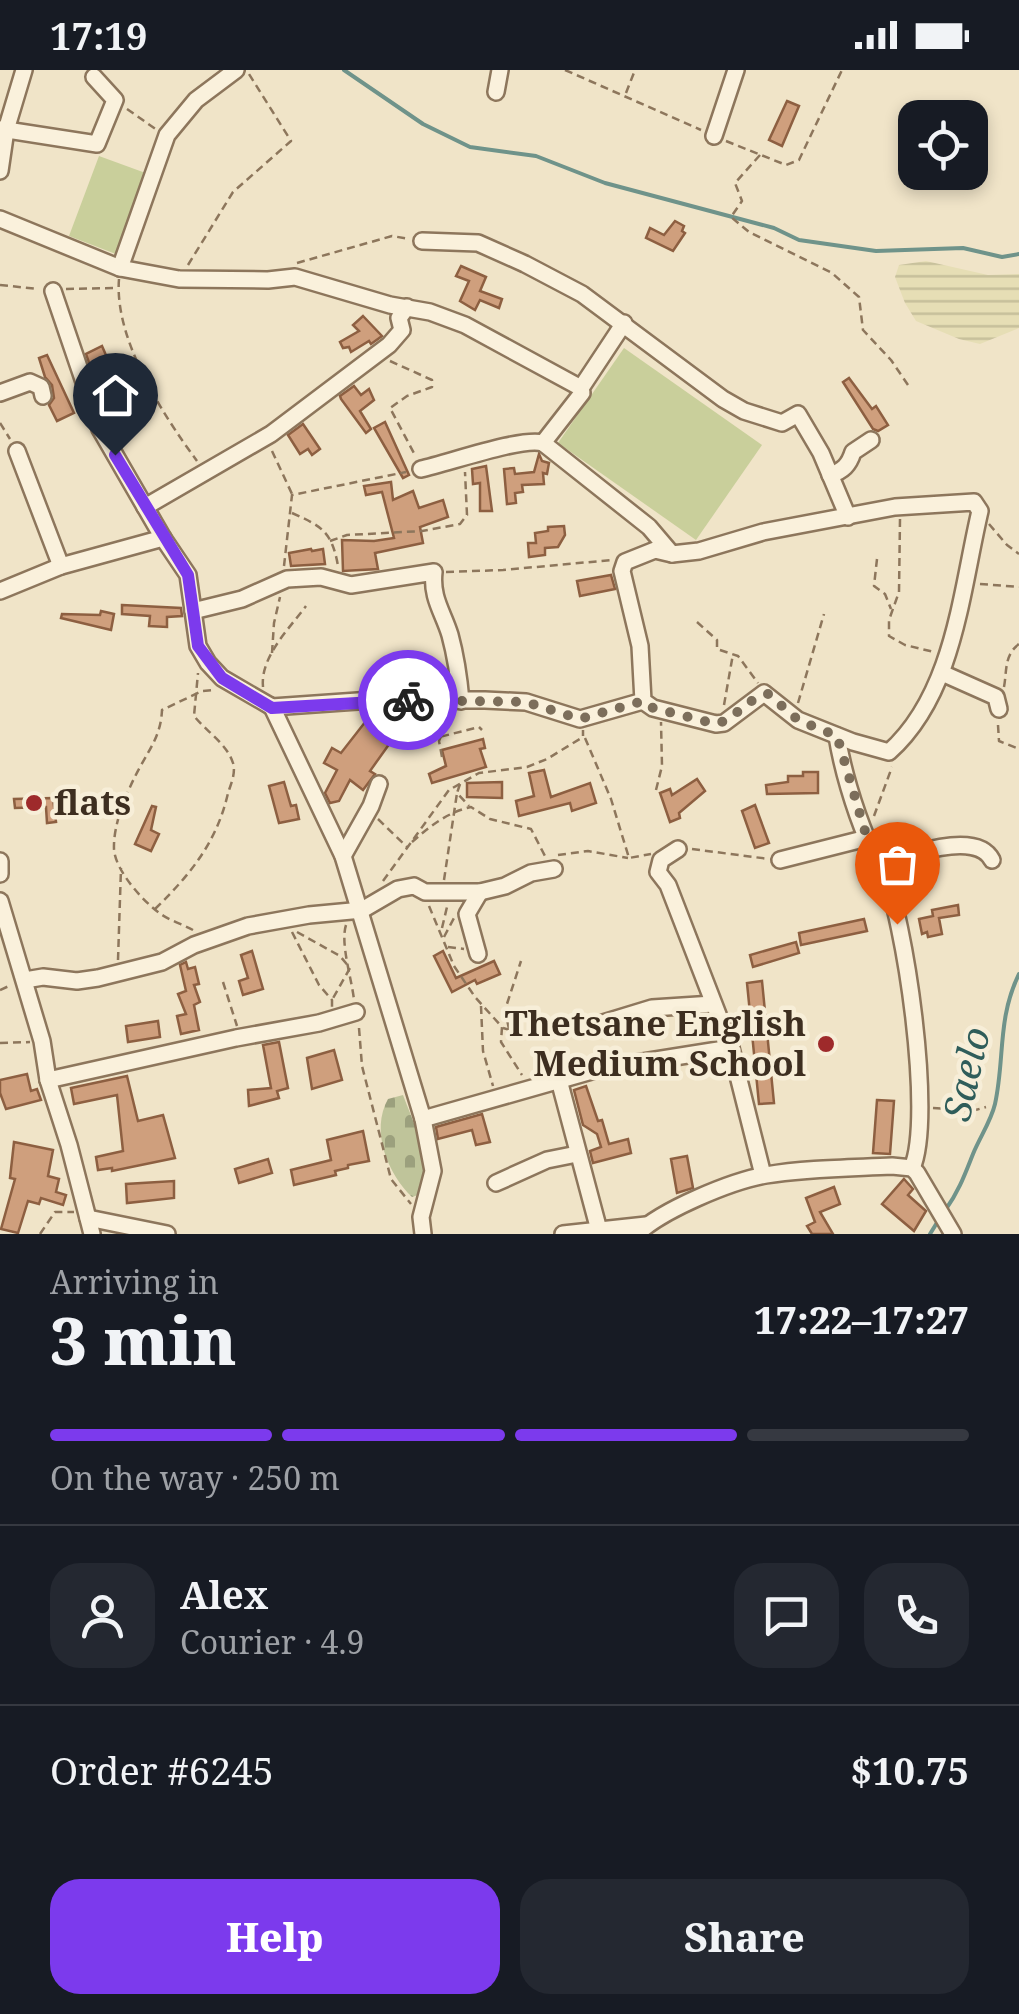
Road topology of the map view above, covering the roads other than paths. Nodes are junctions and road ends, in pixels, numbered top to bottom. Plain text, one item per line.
1 (24, 70) edge
2 (236, 70) edge
3 (500, 70) edge
4 (736, 70) edge
5 (94, 77) dead end
6 (496, 92) dead end
7 (3, 129) edge
8 (714, 136) dead end
9 (0, 171) edge
10 (0, 218) edge
11 (422, 240) road end
12 (120, 268) junction
13 (53, 291) dead end
14 (407, 307) junction
15 (624, 323) junction
16 (580, 388) junction
17 (0, 393) edge
18 (43, 396) dead end
19 (871, 440) dead end
20 (543, 443) junction
21 (17, 450) road end
22 (420, 469) road end
23 (830, 475) junction
24 (145, 507) junction
25 (848, 517) junction
26 (163, 538) junction
27 (672, 554) junction
28 (61, 566) junction
29 (0, 591) edge
30 (193, 611) junction
31 (943, 669) junction
32 (456, 701) junction
33 (266, 703) junction
34 (648, 705) junction
35 (999, 708) dead end
36 (837, 736) junction
37 (379, 784) dead end
38 (867, 838) junction
39 (672, 852) road end
40 (343, 856) junction
41 (780, 860) road end
42 (992, 860) dead end
43 (0, 861) edge
44 (550, 863) road end
45 (883, 867) junction
46 (0, 874) edge
47 (480, 892) junction
48 (0, 901) edge
49 (362, 910) junction
50 (478, 954) dead end
51 (24, 980) junction
52 (713, 1004) junction
53 (356, 1012) road end
54 (580, 1030) road end
55 (731, 1048) junction
56 (48, 1080) junction
57 (559, 1080) junction
58 (423, 1119) junction
59 (577, 1154) junction
60 (912, 1168) junction
61 (764, 1176) junction
62 (496, 1183) dead end
63 (89, 1221) edge
64 (422, 1226) edge
65 (642, 1230) edge
66 (600, 1231) edge
67 (167, 1234) edge
68 (564, 1234) edge
69 (953, 1234) edge

1 - 7 street
2 - 12 street
3 - 6 street
4 - 8 street
5 - 7 street
7 - 9 street
10 - 12 street
11 - 15 street
12 - 14 street
13 - 24 street
14 - 16 street
14 - 24 street
15 - 16 street
15 - 23 street
16 - 20 street
17 - 18 street
19 - 23 street
20 - 22 street
20 - 27 street
21 - 28 street
23 - 25 street
24 - 26 street
25 - 27 street
25 - 31 street
26 - 28 street
26 - 30 street
27 - 34 street
28 - 29 street
30 - 32 street
30 - 33 street
31 - 35 street
31 - 36 street
32 - 33 street
32 - 34 street
33 - 40 street
34 - 36 street
36 - 38 street
37 - 40 street
38 - 41 street
38 - 45 street
39 - 52 street
40 - 49 street
42 - 45 street
43 - 46 street
44 - 47 street
45 - 60 street
47 - 49 street
47 - 50 street
48 - 51 street
49 - 51 street
49 - 58 street
51 - 56 street
52 - 54 street
52 - 55 street
53 - 56 street
55 - 57 street
55 - 61 street
56 - 63 street
57 - 58 street
57 - 59 street
58 - 64 street
59 - 62 street
59 - 66 street
60 - 61 street
60 - 69 street
61 - 65 street
63 - 67 street
65 - 66 street
66 - 68 street

